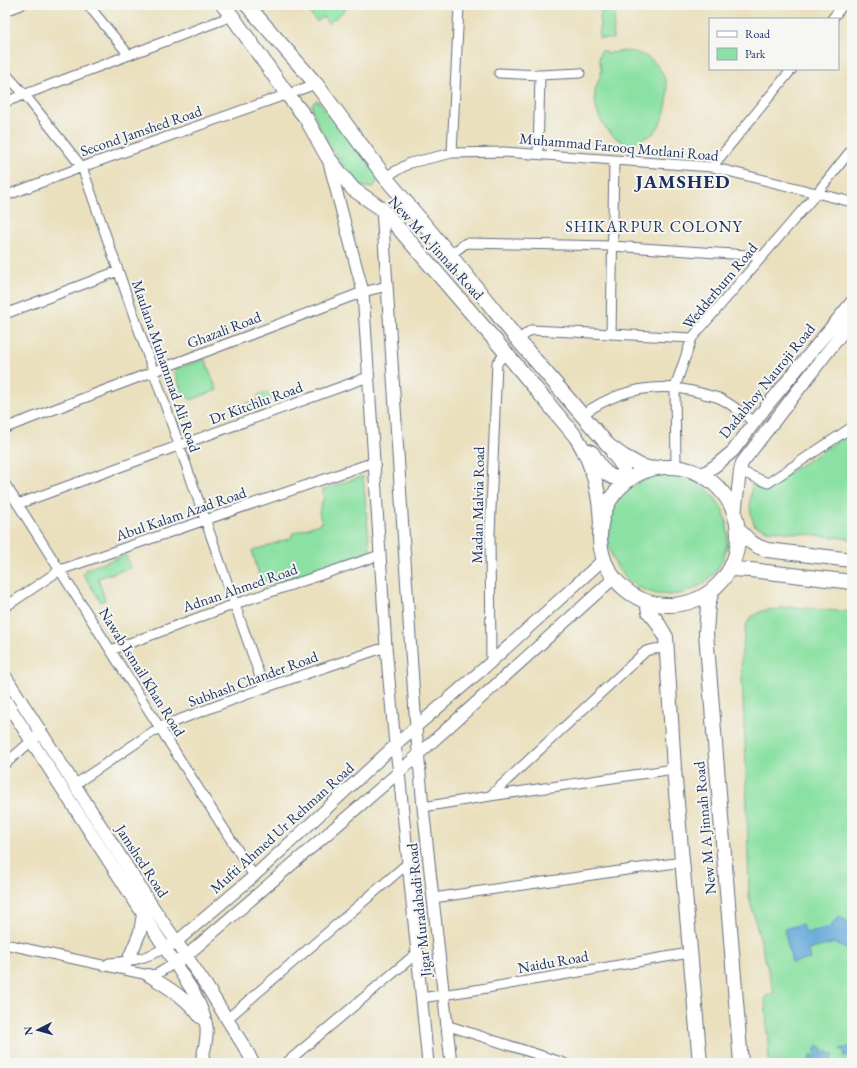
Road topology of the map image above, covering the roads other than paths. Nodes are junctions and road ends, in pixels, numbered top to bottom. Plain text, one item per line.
1 (21, 5) edge
2 (88, 5) edge
3 (223, 5) edge
4 (247, 5) edge
5 (843, 5) edge
6 (459, 6) edge
7 (5, 11) edge
8 (232, 16) junction
9 (833, 18) edge
10 (129, 55) junction
11 (791, 70) edge
12 (5, 73) edge
13 (499, 73) dead end
14 (580, 73) dead end
15 (540, 75) junction
16 (316, 84) junction
17 (287, 94) junction
18 (25, 95) junction
19 (5, 102) edge
20 (852, 149) edge
21 (452, 153) junction
22 (538, 154) junction
23 (327, 156) junction
24 (614, 160) junction
25 (82, 166) junction
26 (712, 167) junction
27 (385, 177) junction
28 (817, 193) junction
29 (5, 196) edge
30 (852, 202) edge
31 (382, 209) junction
32 (612, 246) junction
33 (450, 254) junction
34 (763, 256) junction
35 (118, 270) junction
36 (387, 286) junction
37 (363, 292) junction
38 (852, 302) edge
39 (5, 314) edge
40 (852, 320) edge
41 (611, 334) junction
42 (692, 338) junction
43 (518, 340) junction
44 (506, 353) junction
45 (154, 372) junction
46 (368, 378) junction
47 (675, 387) junction
48 (582, 415) junction
49 (754, 422) junction
50 (852, 426) edge
51 (5, 428) edge
52 (179, 445) junction
53 (582, 446) junction
54 (609, 446) junction
55 (374, 462) junction
56 (676, 467) junction
57 (652, 469) junction
58 (740, 471) junction
59 (702, 475) junction
60 (5, 484) edge
61 (18, 504) junction
62 (206, 520) junction
63 (736, 522) junction
64 (601, 525) junction
65 (380, 555) junction
66 (604, 559) junction
67 (852, 560) edge
68 (730, 569) junction
69 (60, 570) junction
70 (614, 578) junction
71 (852, 582) edge
72 (712, 590) junction
73 (647, 602) junction
74 (235, 604) junction
75 (5, 607) edge
76 (386, 647) junction
77 (666, 648) junction
78 (111, 650) junction
79 (491, 662) junction
80 (5, 676) edge
81 (264, 688) junction
82 (5, 700) edge
83 (160, 727) junction
84 (416, 728) junction
85 (41, 733) junction
86 (31, 741) junction
87 (395, 745) junction
88 (418, 754) junction
89 (5, 764) edge
90 (674, 769) junction
91 (399, 772) junction
92 (74, 785) junction
93 (490, 796) junction
94 (423, 807) junction
95 (682, 862) junction
96 (407, 864) junction
97 (254, 876) junction
98 (433, 898) junction
99 (143, 914) junction
100 (176, 942) junction
101 (5, 944) edge
102 (165, 948) junction
103 (417, 953) junction
104 (689, 953) junction
105 (186, 956) junction
106 (128, 961) junction
107 (101, 964) junction
108 (175, 964) junction
109 (148, 975) junction
110 (443, 995) junction
111 (421, 998) junction
112 (227, 1019) junction
113 (446, 1024) junction
114 (207, 1026) junction
115 (201, 1063) edge
116 (253, 1063) edge
117 (286, 1063) edge
118 (428, 1063) edge
119 (450, 1063) edge
120 (564, 1063) edge
121 (700, 1063) edge
122 (741, 1063) edge

1 - 7 street
2 - 10 street
3 - 8 main road, New M A Jinnah Road
4 - 16 main road, New M A Jinnah Road
5 - 9 street
6 - 21 street
8 - 10 street
8 - 17 main road, New M A Jinnah Road
10 - 18 street
11 - 26 street
12 - 18 street, Maulana Muhammad Ali Road
13 - 15 street
14 - 15 street
15 - 22 street
16 - 17 street, Second Jamshed Road
16 - 27 main road, New M A Jinnah Road
17 - 23 main road, New M A Jinnah Road
17 - 25 street, Second Jamshed Road
18 - 19 street
18 - 25 street, Maulana Muhammad Ali Road
20 - 28 street, Wedderburn Road
21 - 22 street, Muhammad Farooq Motlani Road
21 - 27 street, Muhammad Farooq Motlani Road
22 - 24 street, Muhammad Farooq Motlani Road
23 - 31 main road, New M A Jinnah Road
23 - 37 street, Jigar Muradabadi Road
24 - 26 street, Muhammad Farooq Motlani Road
24 - 32 street
25 - 29 street, Second Jamshed Road
25 - 35 street, Maulana Muhammad Ali Road
26 - 28 street, Muhammad Farooq Motlani Road
27 - 33 main road, New M A Jinnah Road
28 - 30 street, Muhammad Farooq Motlani Road
28 - 34 street, Wedderburn Road
31 - 36 street, Jigar Muradabadi Road
31 - 44 main road, New M A Jinnah Road
32 - 33 street
32 - 34 street
32 - 41 street
33 - 43 main road, New M A Jinnah Road
34 - 42 street, Wedderburn Road
35 - 39 street
35 - 45 street, Maulana Muhammad Ali Road
36 - 37 street, Ghazali Road
36 - 84 street, Jigar Muradabadi Road
37 - 45 street, Ghazali Road
37 - 46 street, Jigar Muradabadi Road
38 - 49 main road, Dadabhoy Nauroji Road
40 - 58 main road
41 - 42 street
41 - 43 street
42 - 47 street, Wedderburn Road
43 - 48 main road, New M A Jinnah Road
44 - 53 main road, New M A Jinnah Road
44 - 79 street, Madan Malvia Road
45 - 51 street, Ghazali Road
45 - 52 street, Maulana Muhammad Ali Road
46 - 52 street, Dr Kitchlu Road
46 - 55 street, Jigar Muradabadi Road
47 - 48 street
47 - 49 street
47 - 56 street, Wedderburn Road
48 - 54 main road, New M A Jinnah Road
49 - 59 main road, Dadabhoy Nauroji Road
50 - 58 street
52 - 61 street, Dr Kitchlu Road
52 - 62 street, Maulana Muhammad Ali Road
53 - 54 main road
53 - 64 main road, New M A Jinnah Road
54 - 57 main road, New M A Jinnah Road
55 - 62 street, Abul Kalam Azad Road
55 - 65 street, Jigar Muradabadi Road
56 - 57 main road
56 - 59 main road
57 - 64 main road
58 - 63 main road
59 - 63 main road
60 - 61 street, Nawab Ismail Khan Road
61 - 69 street, Nawab Ismail Khan Road
62 - 69 street, Abul Kalam Azad Road
62 - 74 street, Maulana Muhammad Ali Road
63 - 67 main road
63 - 68 main road
64 - 66 main road
65 - 74 street, Adnan Ahmed Road
65 - 76 street, Jigar Muradabadi Road
66 - 70 main road
66 - 79 street, Mufti Ahmed Ur Rehman Road
68 - 71 main road
68 - 72 main road
69 - 75 street, Abul Kalam Azad Road
69 - 78 street, Nawab Ismail Khan Road
70 - 73 main road
70 - 88 street
72 - 73 main road
72 - 122 main road, New M A Jinnah Road
73 - 77 main road, New M A Jinnah Road
74 - 78 street, Adnan Ahmed Road
74 - 81 street, Maulana Muhammad Ali Road
76 - 81 street, Subhash Chander Road
76 - 87 street, Jigar Muradabadi Road
77 - 90 main road, New M A Jinnah Road
77 - 93 street
78 - 83 street, Nawab Ismail Khan Road
79 - 84 street, Mufti Ahmed Ur Rehman Road
80 - 85 main road, Jamshed Road
81 - 83 street, Subhash Chander Road
82 - 86 main road, Jamshed Road
83 - 92 street, Subhash Chander Road
83 - 97 street, Nawab Ismail Khan Road
84 - 87 street, Mufti Ahmed Ur Rehman Road
84 - 88 street, Jigar Muradabadi Road
85 - 86 street
85 - 92 main road, Jamshed Road
86 - 89 street
86 - 99 main road, Jamshed Road
87 - 91 street, Jigar Muradabadi Road
87 - 97 street, Mufti Ahmed Ur Rehman Road
88 - 91 street
88 - 94 street, Jigar Muradabadi Road
90 - 93 street
90 - 95 main road, New M A Jinnah Road
91 - 96 street, Jigar Muradabadi Road
91 - 105 street
92 - 100 main road, Jamshed Road
93 - 94 street
94 - 98 street, Jigar Muradabadi Road
95 - 98 street
95 - 104 main road, New M A Jinnah Road
96 - 103 street, Jigar Muradabadi Road
96 - 112 street
97 - 100 street, Mufti Ahmed Ur Rehman Road
98 - 110 street, Jigar Muradabadi Road
99 - 102 main road, Jamshed Road
99 - 106 main road
100 - 102 street, Mufti Ahmed Ur Rehman Road
100 - 105 main road, Jamshed Road
101 - 107 street
102 - 106 street
102 - 108 main road, Jamshed Road
103 - 111 street, Jigar Muradabadi Road
103 - 117 street
104 - 110 street, Naidu Road
104 - 121 main road, New M A Jinnah Road
105 - 108 street
105 - 112 main road, Jamshed Road
106 - 107 street
107 - 109 street
108 - 109 street
108 - 114 main road, Jamshed Road
109 - 114 main road
110 - 111 street, Naidu Road
110 - 113 street, Jigar Muradabadi Road
111 - 118 street, Jigar Muradabadi Road
112 - 116 main road, Jamshed Road
113 - 119 street, Jigar Muradabadi Road
113 - 120 street
114 - 115 main road, Jamshed Road

